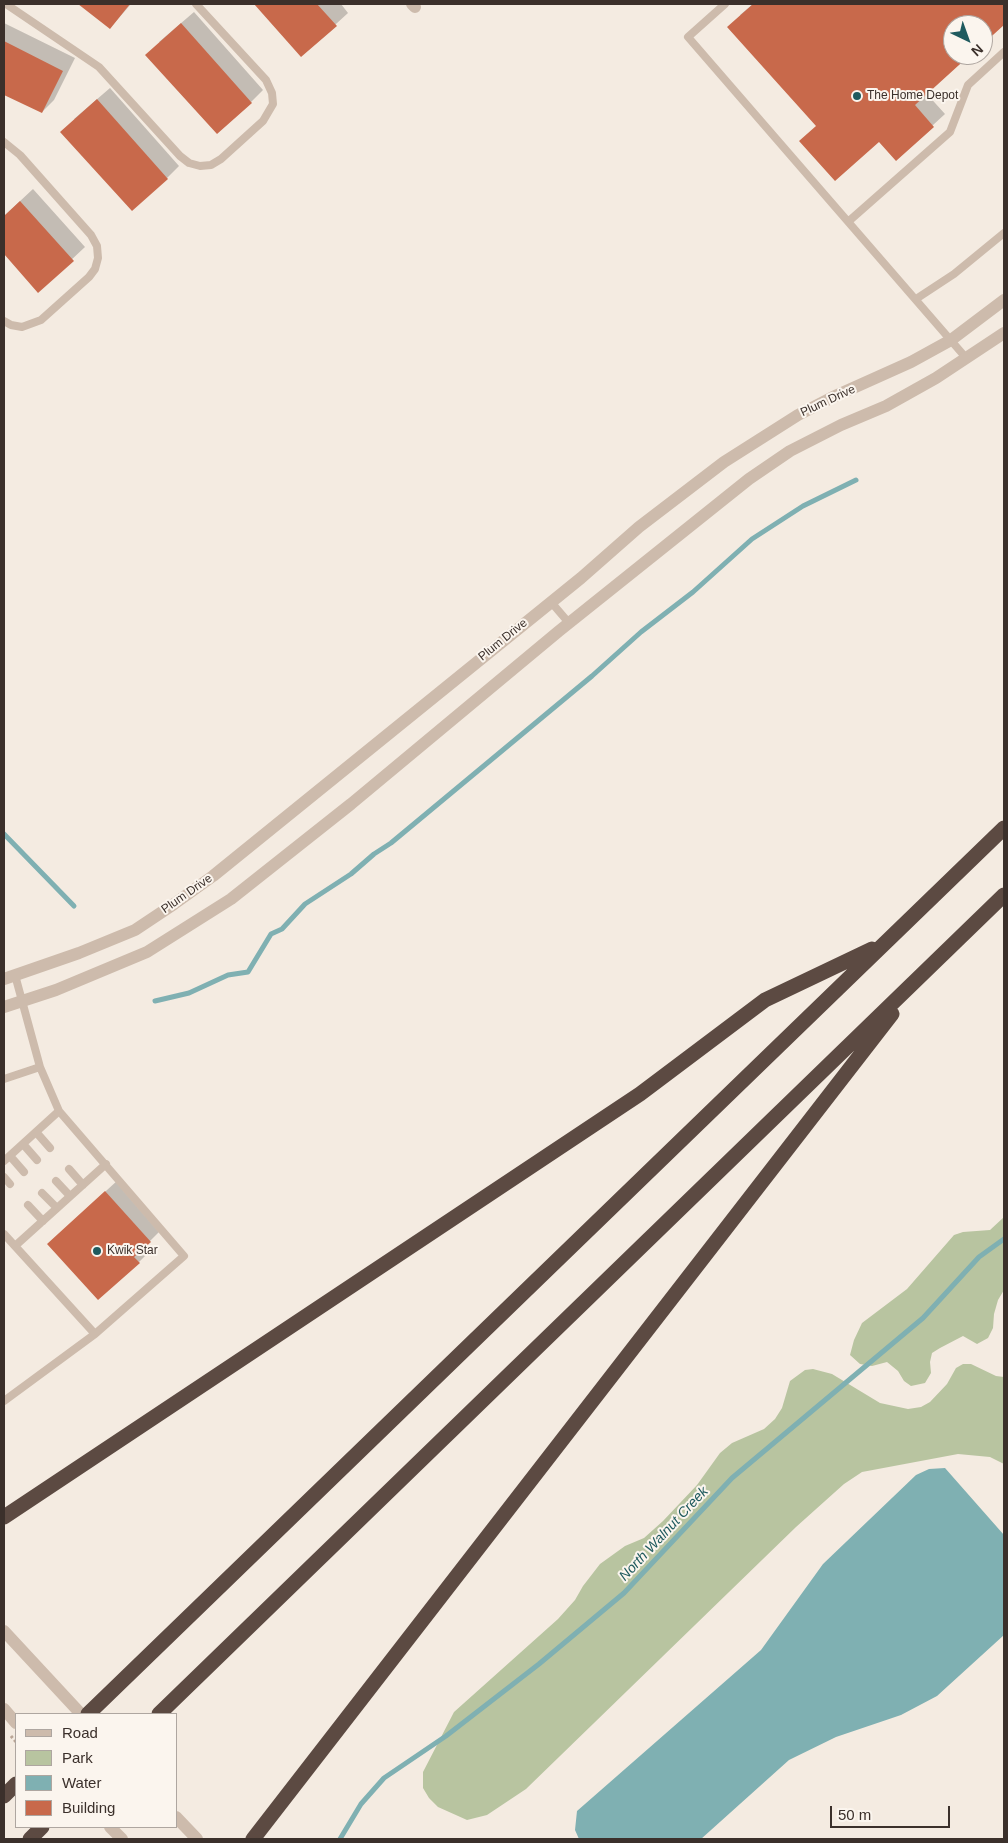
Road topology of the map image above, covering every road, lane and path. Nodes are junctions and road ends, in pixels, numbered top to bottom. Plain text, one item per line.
1 (6, 4) edge
2 (196, 4) edge
3 (725, 4) edge
4 (1004, 52) edge
5 (4, 142) edge
6 (849, 222) junction
7 (1004, 233) edge
8 (916, 299) junction
9 (1004, 300) edge
10 (4, 321) edge
11 (1004, 333) edge
12 (951, 340) junction
13 (968, 359) junction
14 (550, 602) junction
15 (569, 623) junction
16 (1004, 828) edge
17 (1004, 896) edge
18 (885, 943) junction
19 (925, 972) junction
20 (9, 977) edge
21 (22, 1001) junction
22 (4, 1007) edge
23 (40, 1067) junction
24 (4, 1080) edge
25 (59, 1111) junction
26 (36, 1132) junction
27 (24, 1144) junction
28 (50, 1148) dead end
29 (7, 1159) edge
30 (37, 1160) dead end
31 (106, 1164) junction
32 (69, 1169) dead end
33 (24, 1172) dead end
34 (4, 1177) edge
35 (56, 1180) dead end
36 (10, 1184) dead end
37 (83, 1185) junction
38 (42, 1193) dead end
39 (70, 1196) junction
40 (28, 1205) dead end
41 (57, 1208) junction
42 (42, 1221) junction
43 (4, 1234) edge
44 (14, 1246) junction
45 (95, 1334) junction
46 (4, 1401) edge
47 (4, 1517) edge
48 (4, 1632) edge
49 (4, 1709) edge
50 (80, 1713) edge
51 (89, 1713) edge
52 (160, 1713) edge
53 (15, 1722) edge
54 (15, 1785) edge
55 (4, 1796) edge
56 (178, 1819) edge
57 (41, 1828) edge
58 (111, 1828) edge
59 (30, 1839) edge
60 (122, 1839) edge
61 (197, 1839) edge
62 (253, 1839) edge

1 - 2 lane
3 - 6 lane
4 - 6 lane
5 - 10 lane
6 - 8 lane
7 - 8 lane
8 - 12 lane
9 - 12 street, Plum Drive
11 - 13 street
12 - 13 lane
12 - 14 street, Plum Drive
13 - 15 street
14 - 15 lane
14 - 20 street, Plum Drive
15 - 21 street
16 - 18 highway
17 - 19 highway
18 - 47 highway
18 - 51 highway
19 - 52 highway
19 - 62 highway
20 - 21 lane
21 - 22 street
21 - 23 lane
23 - 24 lane
23 - 25 lane
25 - 26 lane
25 - 31 lane
26 - 27 lane
26 - 28 lane
27 - 29 lane
27 - 30 lane
29 - 33 lane
31 - 37 lane
31 - 45 lane
32 - 37 lane
34 - 36 lane
35 - 39 lane
37 - 39 lane
38 - 41 lane
39 - 41 lane
40 - 42 lane
41 - 42 lane
42 - 44 lane
43 - 44 lane
44 - 45 lane
45 - 46 lane
48 - 50 street
49 - 53 street
54 - 55 highway
56 - 61 street
57 - 59 highway
58 - 60 street

